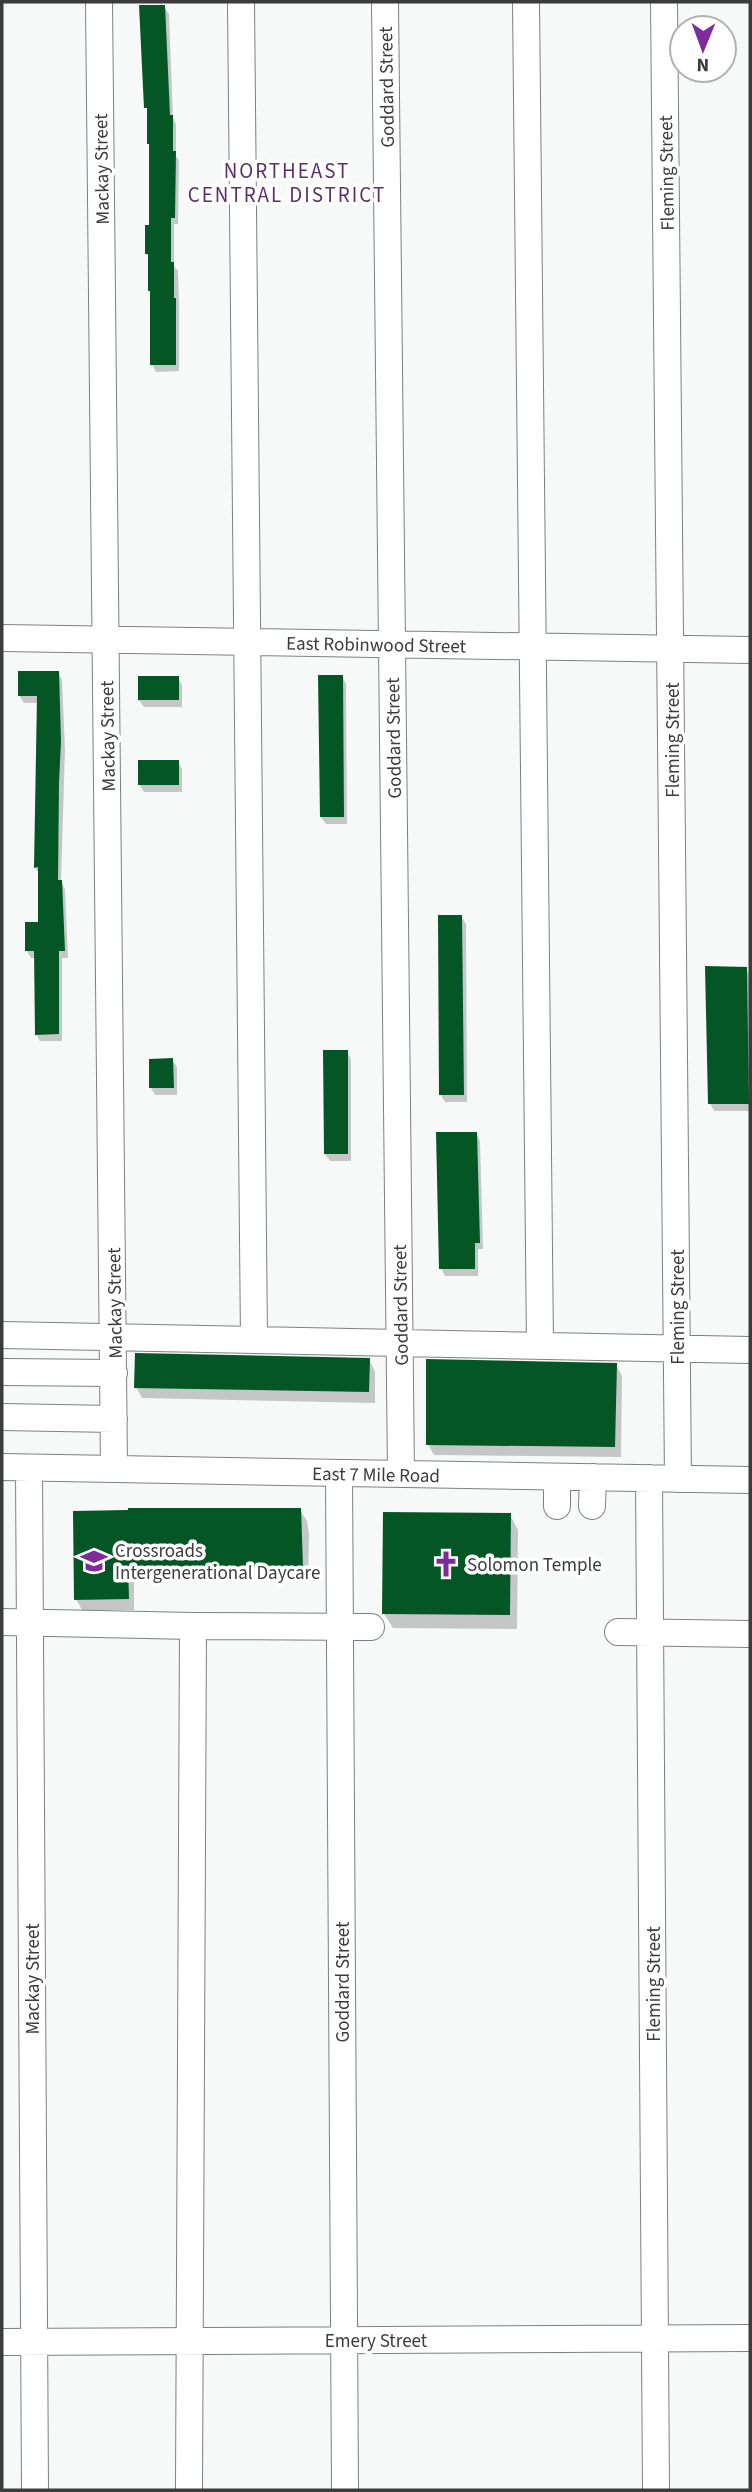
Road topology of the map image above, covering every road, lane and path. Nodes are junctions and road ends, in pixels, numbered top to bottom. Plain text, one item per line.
1 (99, 2) edge
2 (241, 2) edge
3 (385, 2) edge
4 (526, 2) edge
5 (664, 2) edge
6 (2, 638) edge
7 (106, 640) junction
8 (249, 642) junction
9 (392, 645) junction
10 (533, 647) junction
11 (671, 649) junction
12 (750, 650) edge
13 (2, 1335) edge
14 (114, 1337) junction
15 (254, 1340) junction
16 (400, 1342) junction
17 (540, 1345) junction
18 (677, 1348) junction
19 (750, 1350) edge
20 (2, 1372) edge
21 (114, 1373) junction
22 (2, 1417) edge
23 (114, 1419) junction
24 (2, 1467) edge
25 (29, 1468) junction
26 (114, 1469) junction
27 (339, 1473) junction
28 (401, 1474) junction
29 (557, 1477) junction
30 (593, 1477) junction
31 (649, 1478) junction
32 (678, 1479) junction
33 (750, 1480) edge
34 (557, 1506) dead end
35 (592, 1506) dead end
36 (2, 1622) edge
37 (30, 1622) junction
38 (193, 1626) junction
39 (340, 1627) junction
40 (372, 1627) dead end
41 (618, 1632) dead end
42 (650, 1632) junction
43 (750, 1634) edge
44 (655, 2338) junction
45 (750, 2338) edge
46 (345, 2340) junction
47 (188, 2341) junction
48 (2, 2342) edge
49 (34, 2342) junction
50 (35, 2490) edge
51 (189, 2490) edge
52 (345, 2490) edge
53 (656, 2490) edge

1 - 7 street, Mackay Street
2 - 8 street
3 - 9 street, Goddard Street
4 - 10 street
5 - 11 street, Fleming Street
6 - 7 street, East Robinwood Street
7 - 8 street, East Robinwood Street
7 - 14 street, Mackay Street
8 - 9 street, East Robinwood Street
8 - 15 street
9 - 10 street, East Robinwood Street
9 - 16 street, Goddard Street
10 - 11 street, East Robinwood Street
10 - 17 street
11 - 12 street, East Robinwood Street
11 - 18 street, Fleming Street
13 - 14 street
14 - 15 street
14 - 21 street, Mackay Street
15 - 16 street
16 - 17 street
16 - 28 street, Goddard Street
17 - 18 street
18 - 19 street
18 - 32 street, Fleming Street
20 - 21 street
21 - 23 street, Mackay Street
22 - 23 street
23 - 26 street, Mackay Street
24 - 25 street, East 7 Mile Road
25 - 26 street, East 7 Mile Road
25 - 37 street, Mackay Street
26 - 27 street, East 7 Mile Road
27 - 28 street, East 7 Mile Road
27 - 39 street, Goddard Street
28 - 29 street, East 7 Mile Road
29 - 30 street, East 7 Mile Road
29 - 34 street
30 - 31 street, East 7 Mile Road
30 - 35 street
31 - 32 street, East 7 Mile Road
31 - 42 street, Fleming Street
32 - 33 street, East 7 Mile Road
36 - 37 street
37 - 38 street
37 - 49 street, Mackay Street
38 - 39 street
38 - 47 street
39 - 40 street
39 - 46 street, Goddard Street
41 - 42 street
42 - 43 street
42 - 44 street, Fleming Street
44 - 45 street, Emery Street
44 - 46 street, Emery Street
44 - 53 street, Fleming Street
46 - 47 street, Emery Street
46 - 52 street, Goddard Street
47 - 49 street, Emery Street
47 - 51 street
48 - 49 street, Emery Street
49 - 50 street, Mackay Street

